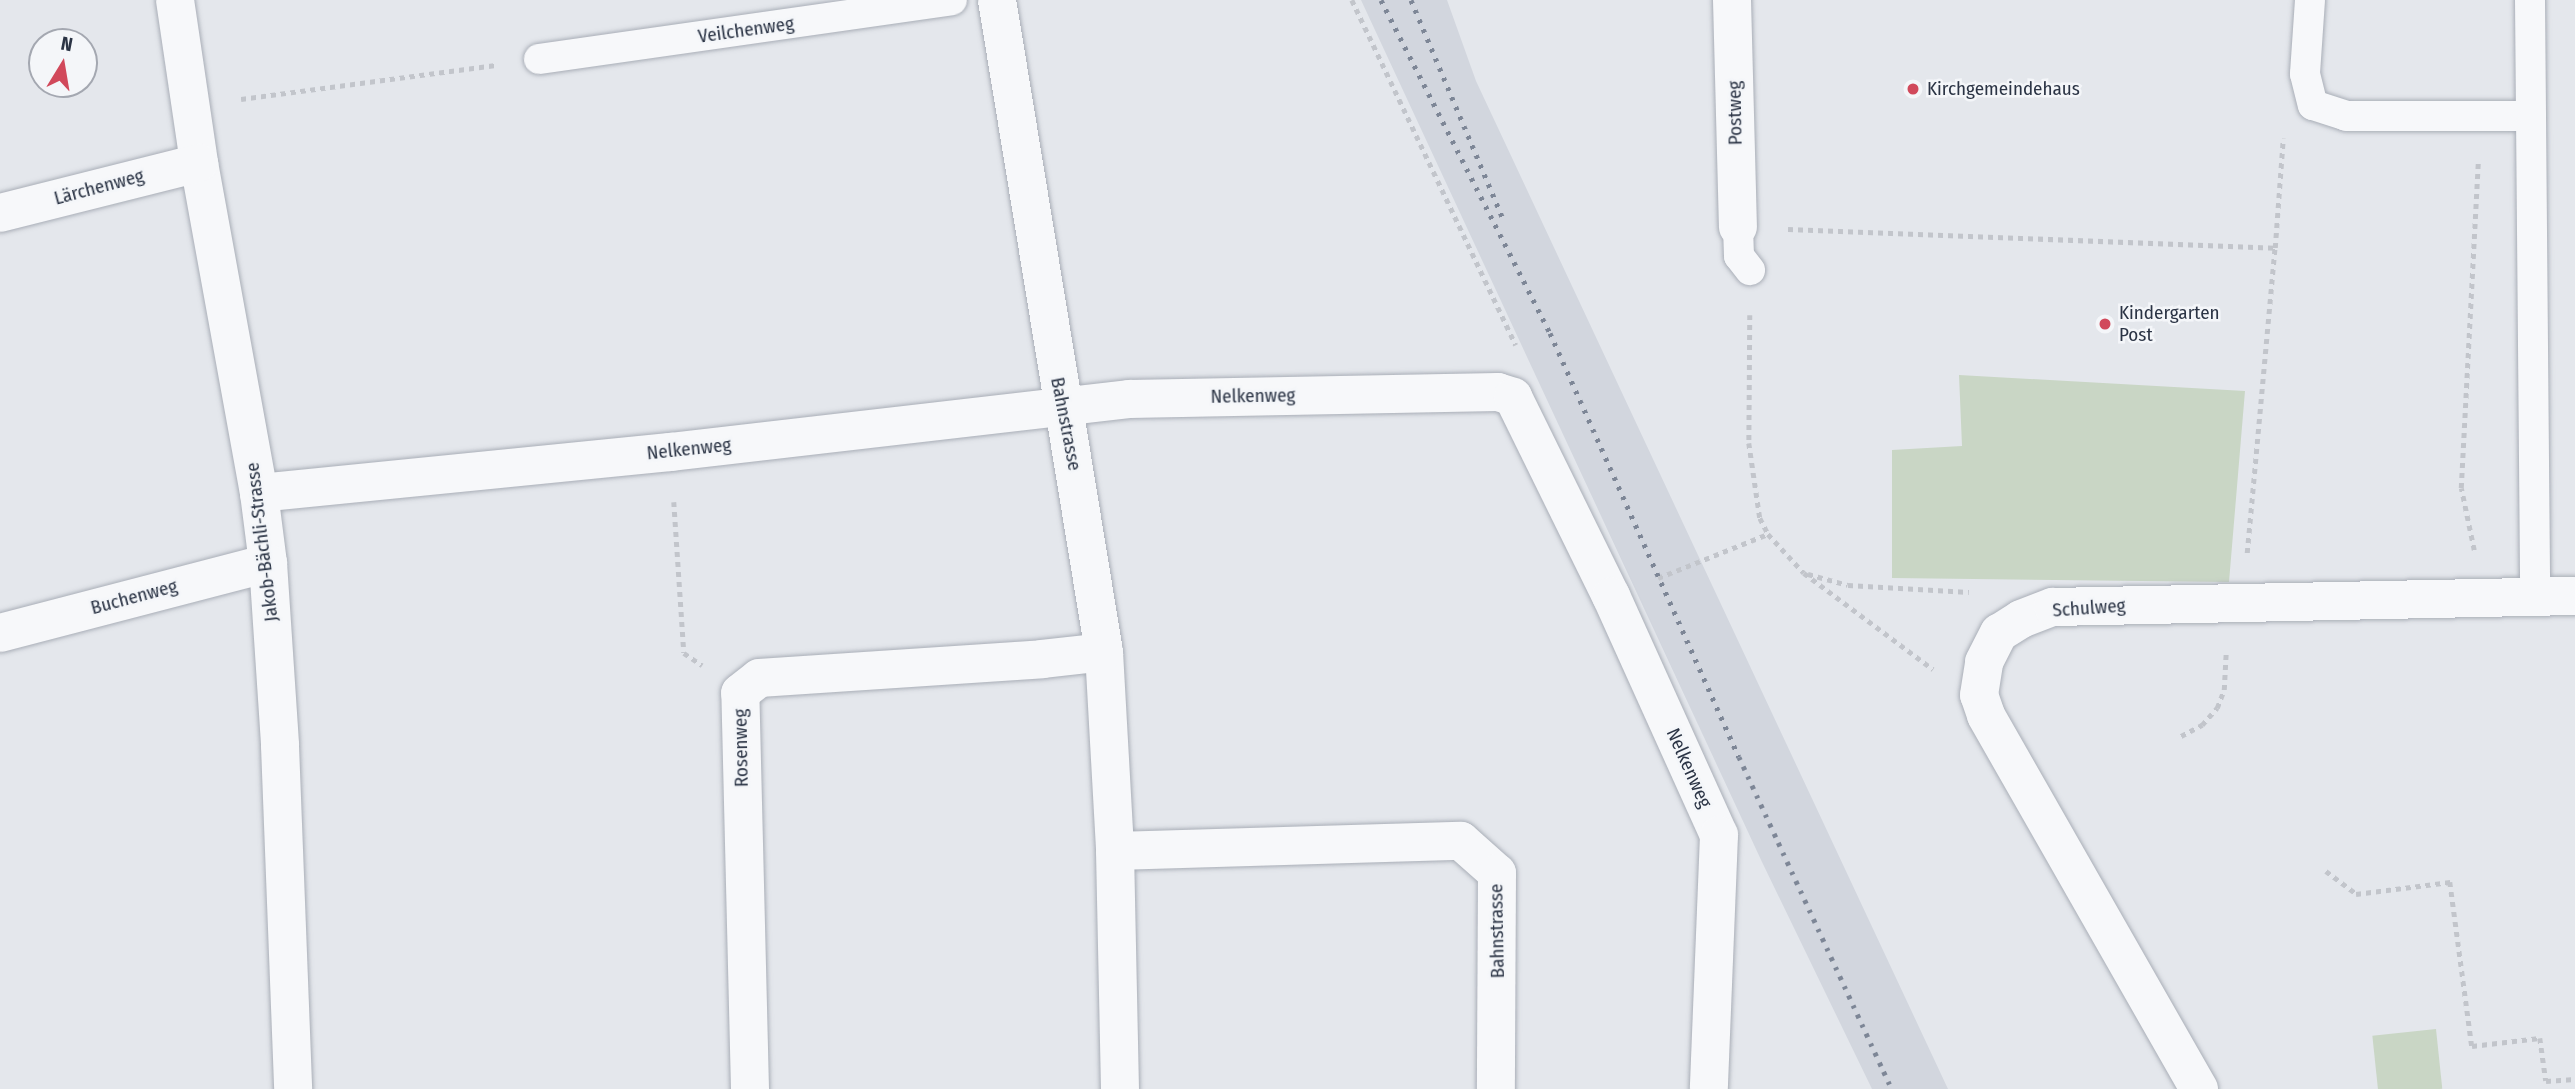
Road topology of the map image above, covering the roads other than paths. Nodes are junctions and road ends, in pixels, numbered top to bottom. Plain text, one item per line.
1 (175, 0) edge
2 (952, 0) edge
3 (997, 0) edge
4 (1732, 0) edge
5 (2310, 0) edge
6 (2530, 0) edge
7 (539, 60) road end
8 (2531, 116) junction
9 (199, 163) junction
10 (0, 213) edge
11 (1738, 227) joint
12 (1750, 270) road end
13 (1065, 407) junction
14 (259, 493) junction
15 (268, 563) junction
16 (2535, 596) junction
17 (2575, 596) edge
18 (0, 633) edge
19 (1104, 652) junction
20 (1115, 851) junction
21 (293, 1089) edge
22 (750, 1089) edge
23 (1120, 1089) edge
24 (1496, 1089) edge
25 (1709, 1089) edge
26 (2199, 1089) edge

1 - 9 street, Jakob-Bächli-Strasse
2 - 7 lane, Veilchenweg
3 - 13 street, Bahnstrasse
4 - 11 street, Postweg
5 - 8 lane
6 - 8 lane
8 - 16 lane
9 - 10 street, Lärchenweg
9 - 14 street, Jakob-Bächli-Strasse
11 - 12 lane
13 - 14 street, Nelkenweg
13 - 19 street, Bahnstrasse
13 - 25 street, Nelkenweg
14 - 15 street, Jakob-Bächli-Strasse
15 - 18 street, Buchenweg
15 - 21 street, Jakob-Bächli-Strasse
16 - 17 street, Schulweg
16 - 26 street, Schulweg
19 - 20 street, Bahnstrasse
19 - 22 street, Rosenweg
20 - 23 street, Bahnstrasse
20 - 24 street, Bahnstrasse

